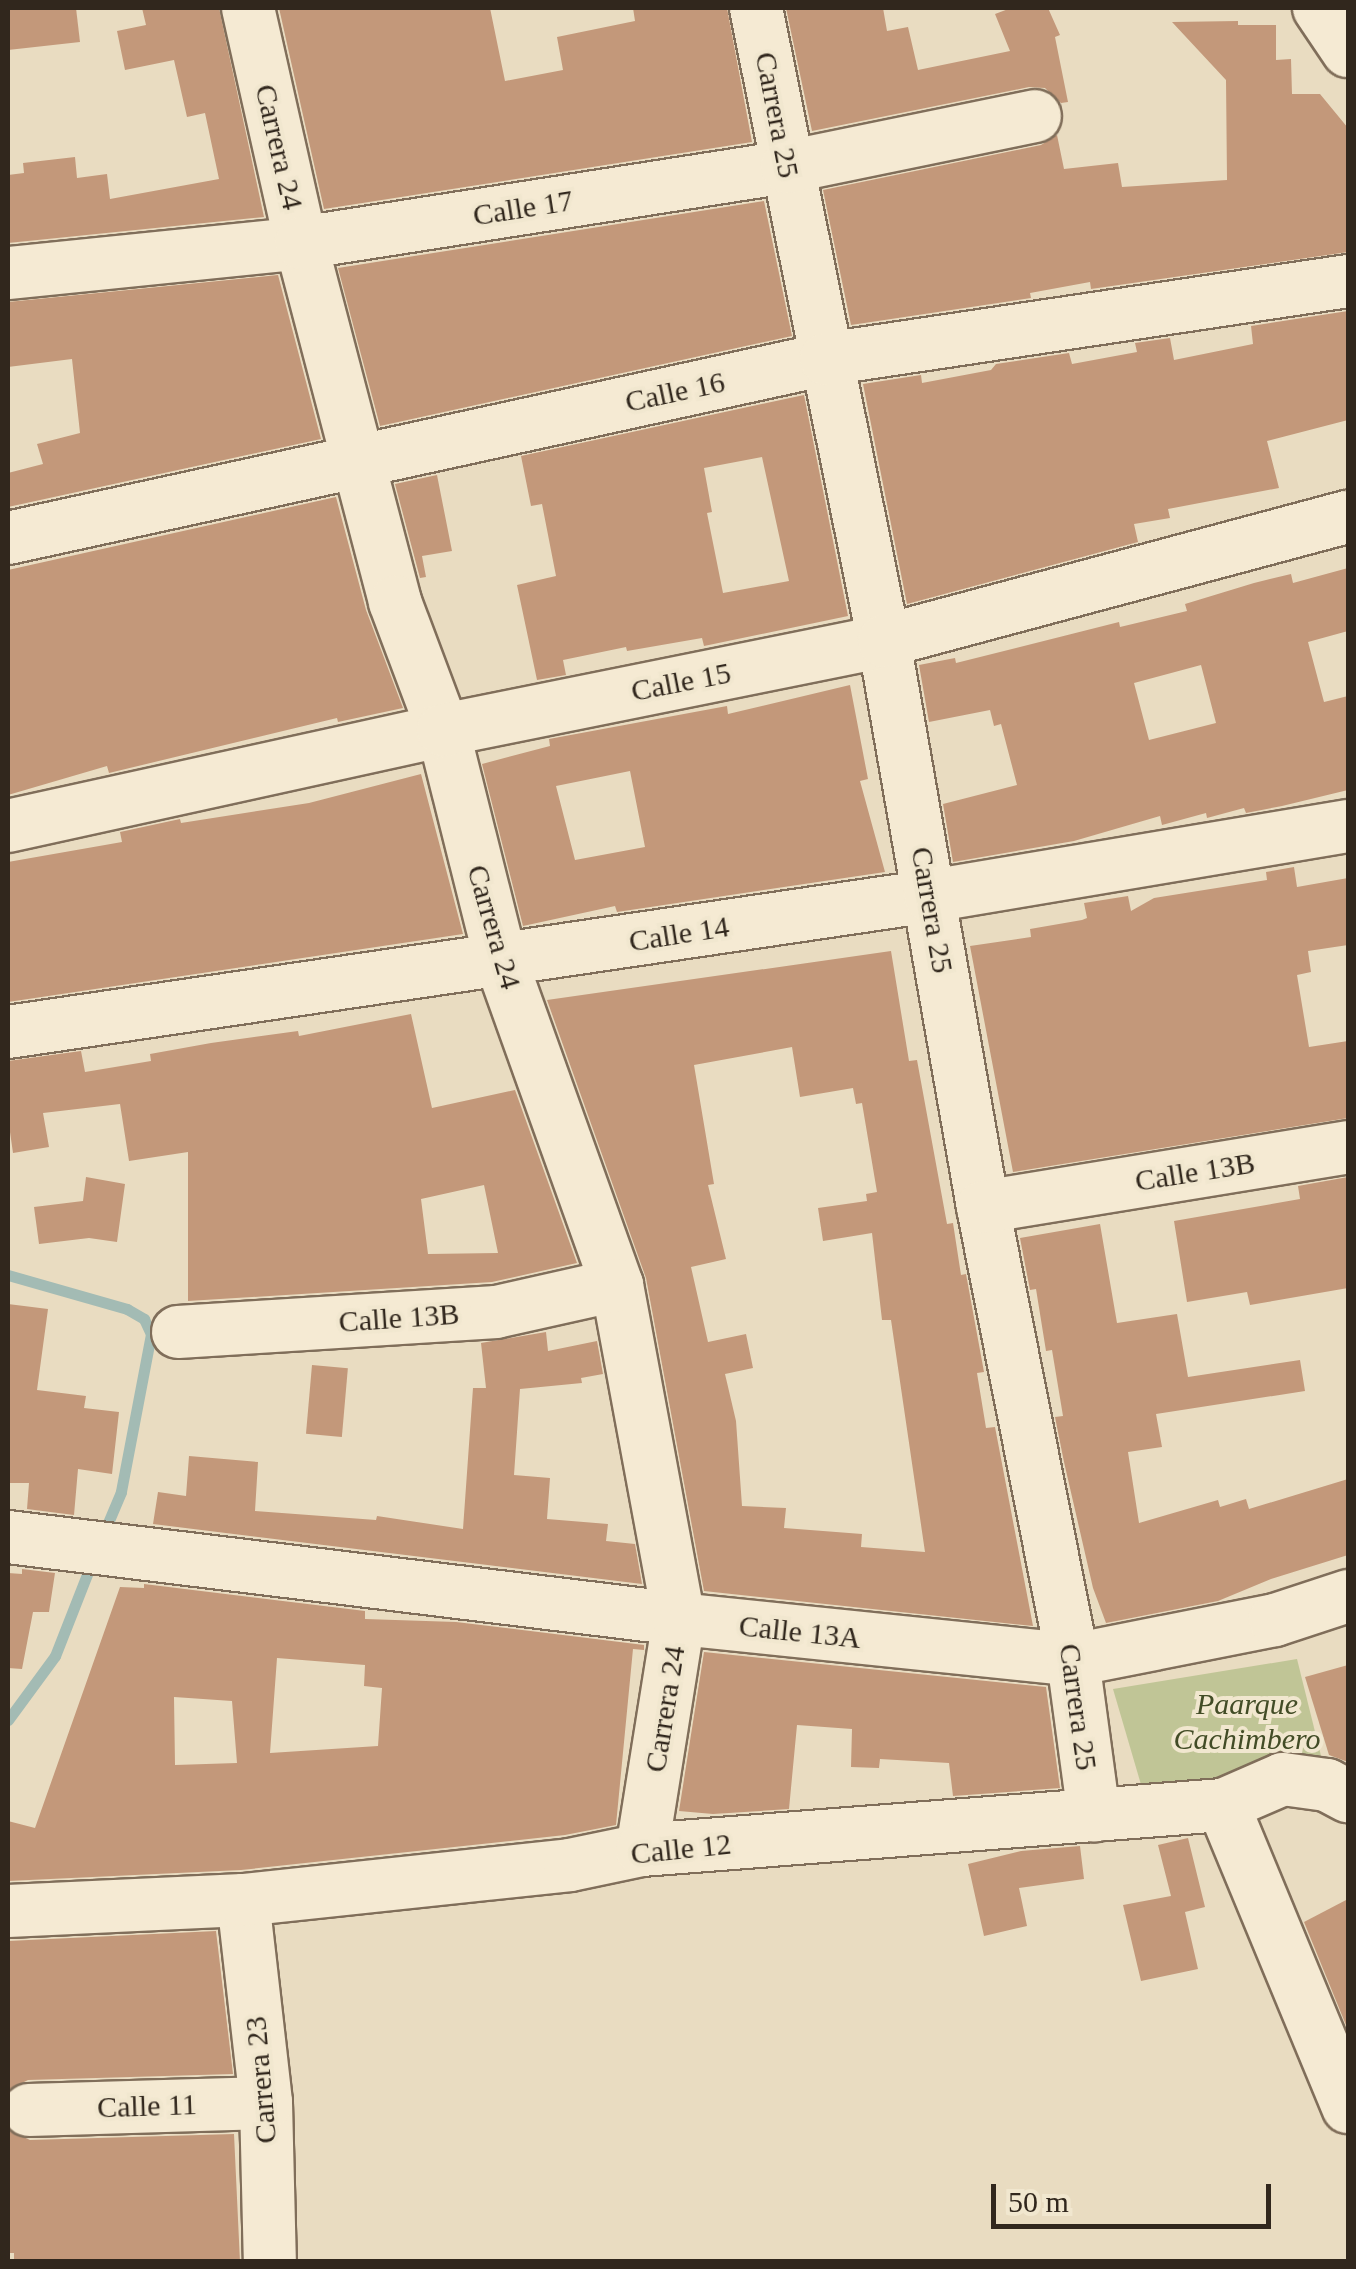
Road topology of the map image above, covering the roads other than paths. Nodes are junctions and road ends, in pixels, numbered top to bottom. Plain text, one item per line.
1 (248, 8) edge
2 (756, 8) edge
3 (1319, 8) edge
4 (1348, 51) edge
5 (1035, 116) dead end
6 (788, 167) junction
7 (301, 243) junction
8 (8, 273) edge
9 (1348, 281) edge
10 (826, 359) junction
11 (360, 462) junction
12 (1348, 517) edge
13 (8, 538) edge
14 (884, 641) junction
15 (443, 730) junction
16 (8, 826) edge
17 (1348, 826) edge
18 (930, 896) junction
19 (501, 961) junction
20 (8, 1032) edge
21 (1348, 1147) edge
22 (983, 1207) junction
23 (617, 1285) junction
24 (178, 1332) dead end
25 (8, 1537) edge
26 (1348, 1596) edge
27 (680, 1620) junction
28 (1073, 1660) junction
29 (1348, 1796) edge
30 (1224, 1805) junction
31 (1094, 1816) junction
32 (642, 1850) junction
33 (243, 1900) junction
34 (8, 1912) edge
35 (1334, 2038) edge
36 (266, 2103) junction
37 (1348, 2107) edge
38 (29, 2110) dead end
39 (270, 2262) edge

1 - 7 street, Carrera 24
2 - 6 street, Carrera 25
3 - 4 street
5 - 6 street, Calle 17
6 - 7 street, Calle 17
6 - 10 street, Carrera 25
7 - 8 street, Calle 17
7 - 11 street, Carrera 24
9 - 10 street, Calle 16
10 - 11 street, Calle 16
10 - 14 street, Carrera 25
11 - 13 street, Calle 16
11 - 15 street, Carrera 24
12 - 14 street, Calle 15
14 - 15 street, Calle 15
14 - 18 street, Carrera 25
15 - 16 street, Calle 15
15 - 19 street, Carrera 24
17 - 18 street, Calle 14
18 - 19 street, Calle 14
18 - 22 street, Carrera 25
19 - 20 street, Calle 14
19 - 23 street, Carrera 24
21 - 22 street, Calle 13B
22 - 28 street, Carrera 25
23 - 24 street, Calle 13B
23 - 27 street, Carrera 24
25 - 27 street, Calle 13A
26 - 28 street, Calle 13A
27 - 28 street, Calle 13A
27 - 32 street, Carrera 24
28 - 31 street, Carrera 25
29 - 30 street, Calle 12
30 - 31 street, Calle 12
30 - 35 street
31 - 32 street, Calle 12
32 - 33 street, Calle 12
33 - 34 street, Calle 12
33 - 36 street, Carrera 23
35 - 37 street
36 - 38 street, Calle 11
36 - 39 street, Carrera 23

